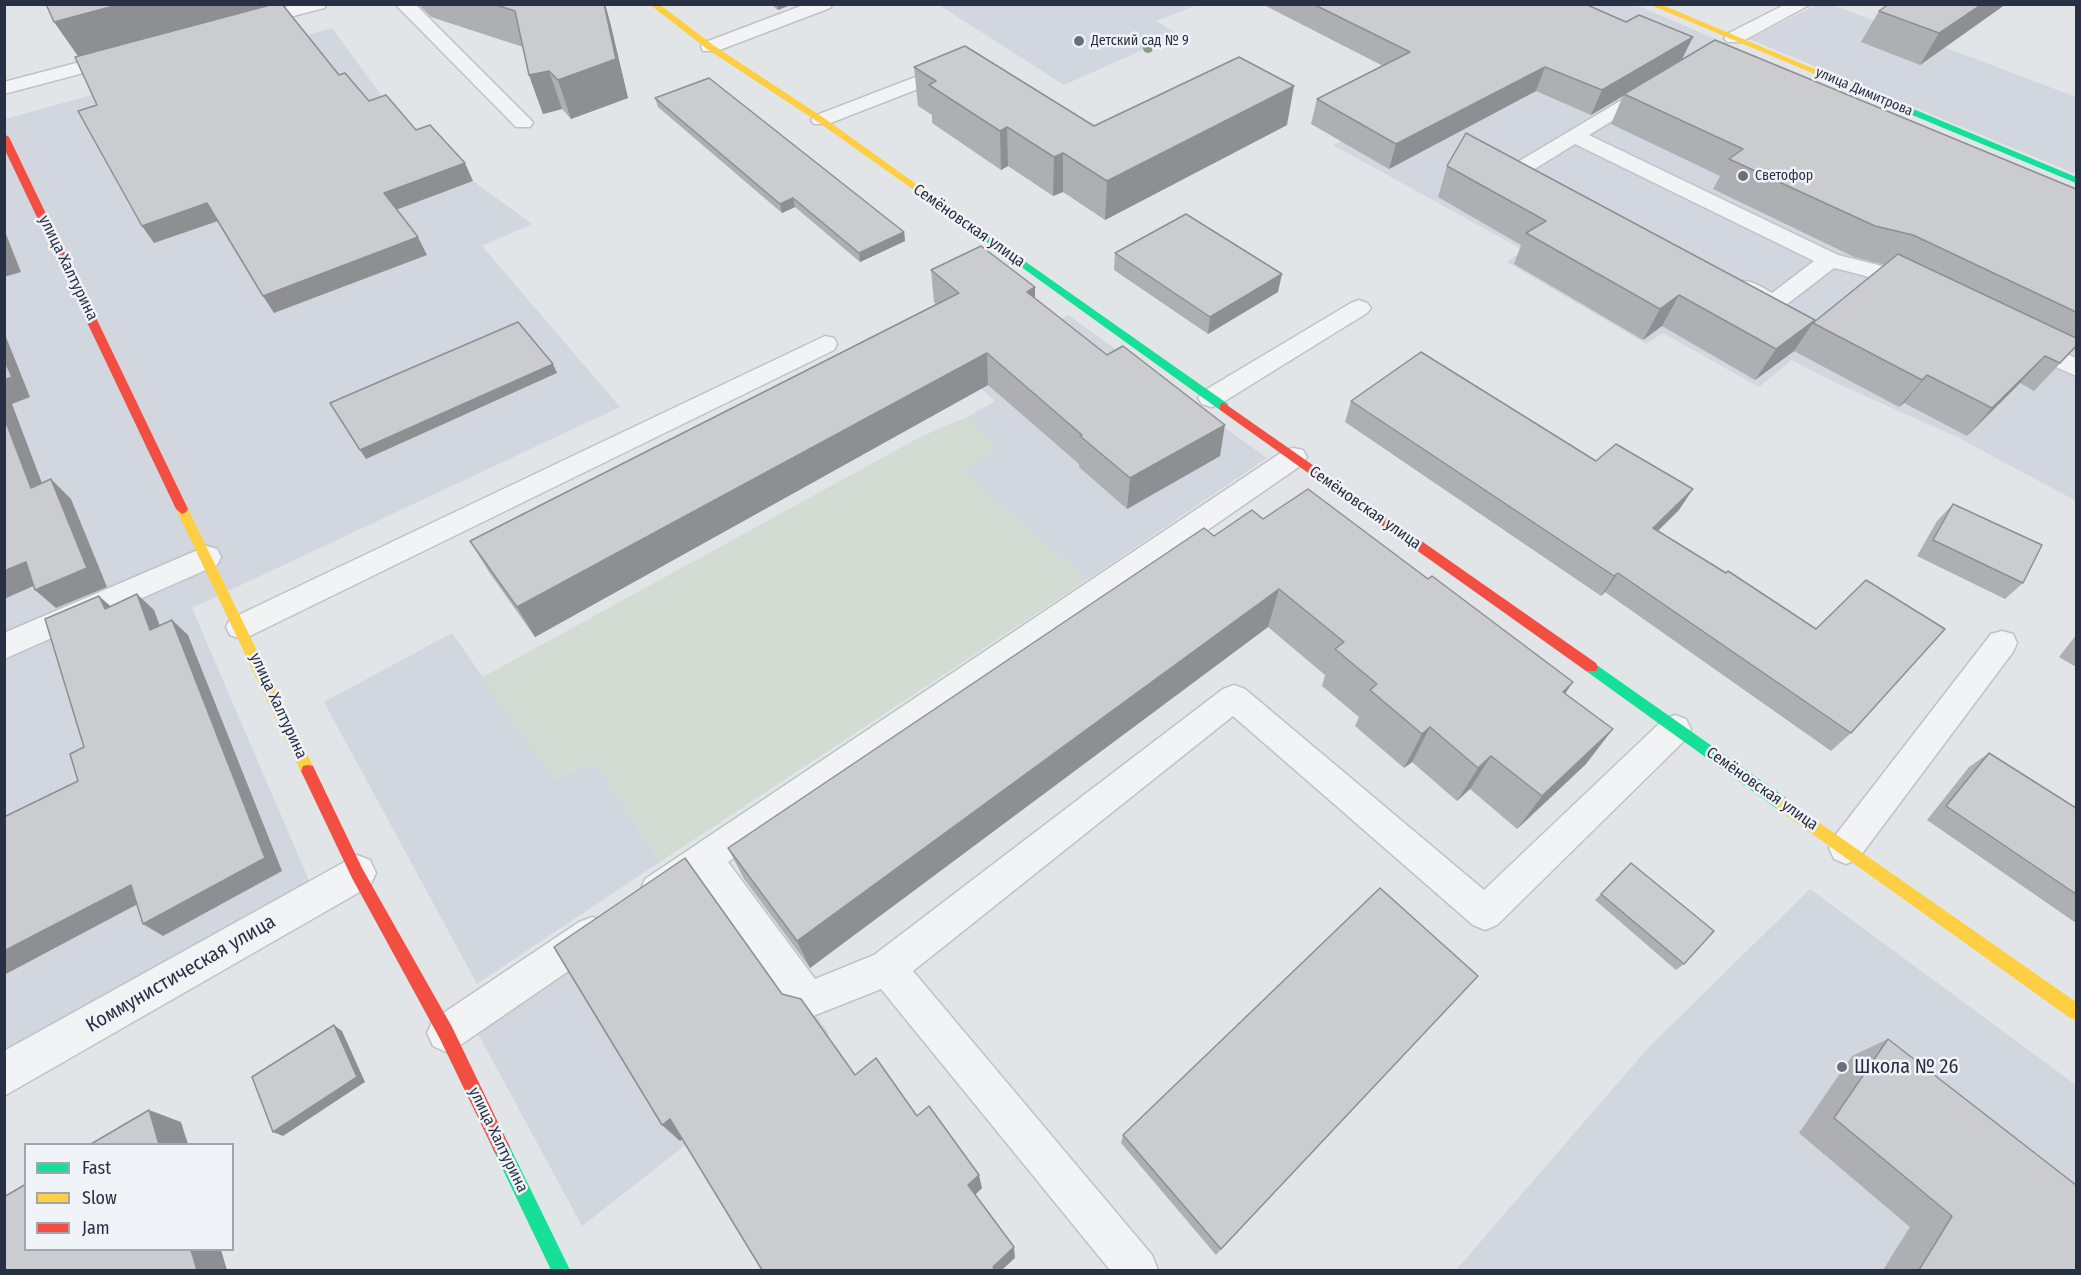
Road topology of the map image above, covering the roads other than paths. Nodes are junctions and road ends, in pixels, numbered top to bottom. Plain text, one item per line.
1 (318, 4) edge
2 (404, 4) edge
3 (653, 4) edge
4 (824, 4) edge
5 (1652, 4) edge
6 (1802, 4) edge
7 (226, 29) edge
8 (1734, 38) junction
9 (710, 46) junction
10 (1714, 50) edge
11 (133, 53) edge
12 (967, 67) edge
13 (1675, 74) edge
14 (4, 88) edge
15 (821, 120) junction
16 (524, 123) dead end
17 (1575, 136) junction
18 (4, 137) edge
19 (2076, 180) edge
20 (1569, 197) edge
21 (1830, 260) junction
22 (1723, 277) edge
23 (1933, 298) edge
24 (1359, 308) dead end
25 (2005, 333) edge
26 (825, 344) dead end
27 (2076, 368) edge
28 (1211, 398) junction
29 (1294, 457) junction
30 (207, 557) junction
31 (241, 627) junction
32 (2002, 643) dead end
33 (4, 647) edge
34 (1675, 729) junction
35 (1846, 848) junction
36 (705, 858) junction
37 (357, 873) junction
38 (887, 968) junction
39 (2076, 1012) edge
40 (446, 1033) junction
41 (4, 1076) edge
42 (561, 1270) edge
43 (1137, 1270) edge

1 - 7 lane
2 - 16 lane
3 - 9 street, Семёновская улица
4 - 9 lane
5 - 8 street, улица Димитрова
6 - 8 street
8 - 10 lane
8 - 19 street, улица Димитрова
9 - 15 street, Семёновская улица
11 - 14 lane
12 - 15 lane
13 - 17 lane
15 - 28 street, Семёновская улица
17 - 20 lane
17 - 21 lane
18 - 30 street, улица Халтурина
21 - 22 lane
21 - 23 lane
24 - 28 lane
25 - 27 lane
26 - 31 lane
28 - 29 street, Семёновская улица
29 - 34 street, Семёновская улица
29 - 36 lane
30 - 31 street, улица Халтурина
30 - 33 lane
31 - 37 street, улица Халтурина
32 - 35 lane
34 - 35 street, Семёновская улица
34 - 38 lane
35 - 39 street, Семёновская улица
36 - 38 lane
36 - 40 lane
37 - 40 street, улица Халтурина
37 - 41 street, Коммунистическая улица
38 - 43 lane
40 - 42 street, улица Халтурина

